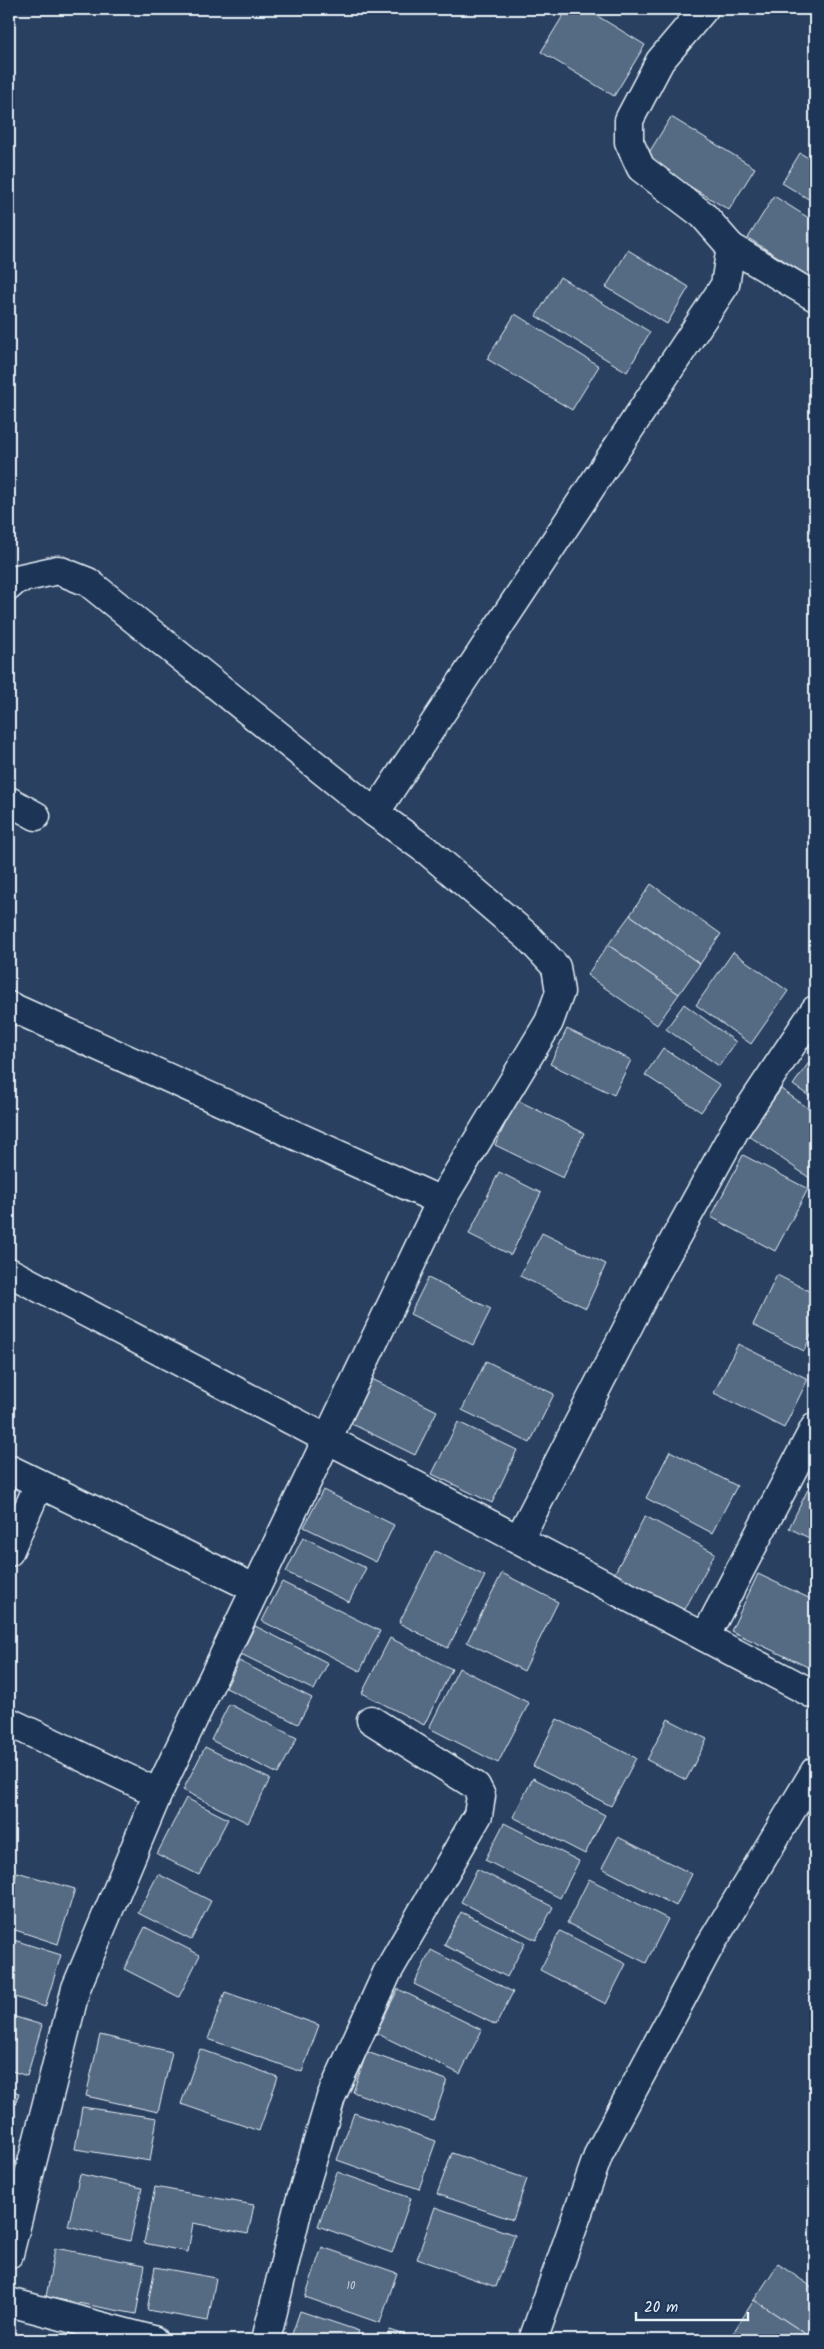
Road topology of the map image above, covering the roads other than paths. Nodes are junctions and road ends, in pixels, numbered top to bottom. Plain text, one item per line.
1 (704, 9) edge
2 (731, 247) junction
3 (815, 297) edge
4 (9, 586) edge
5 (9, 801) edge
6 (375, 813) junction
7 (36, 816) dead end
8 (9, 1006) edge
9 (815, 1010) edge
10 (441, 1201) junction
11 (9, 1272) edge
12 (815, 1427) edge
13 (326, 1439) junction
14 (9, 1469) edge
15 (39, 1484) junction
16 (519, 1540) junction
17 (9, 1552) edge
18 (254, 1588) junction
19 (705, 1637) junction
20 (815, 1695) edge
21 (371, 1720) dead end
22 (9, 1722) edge
23 (815, 1771) edge
24 (158, 1793) junction
25 (9, 2254) edge
26 (9, 2302) edge
27 (153, 2340) edge
28 (266, 2340) edge
29 (533, 2340) edge

1 - 2 street
2 - 3 street
2 - 6 street
4 - 6 street
5 - 7 street
6 - 10 street
8 - 10 street
9 - 16 street
10 - 13 street
11 - 13 street
12 - 19 street
13 - 16 street
13 - 18 street
14 - 15 street
15 - 17 street
15 - 18 street
16 - 19 street
18 - 24 street
19 - 20 street
21 - 28 street
22 - 24 street
23 - 29 street
24 - 25 street
26 - 27 street

